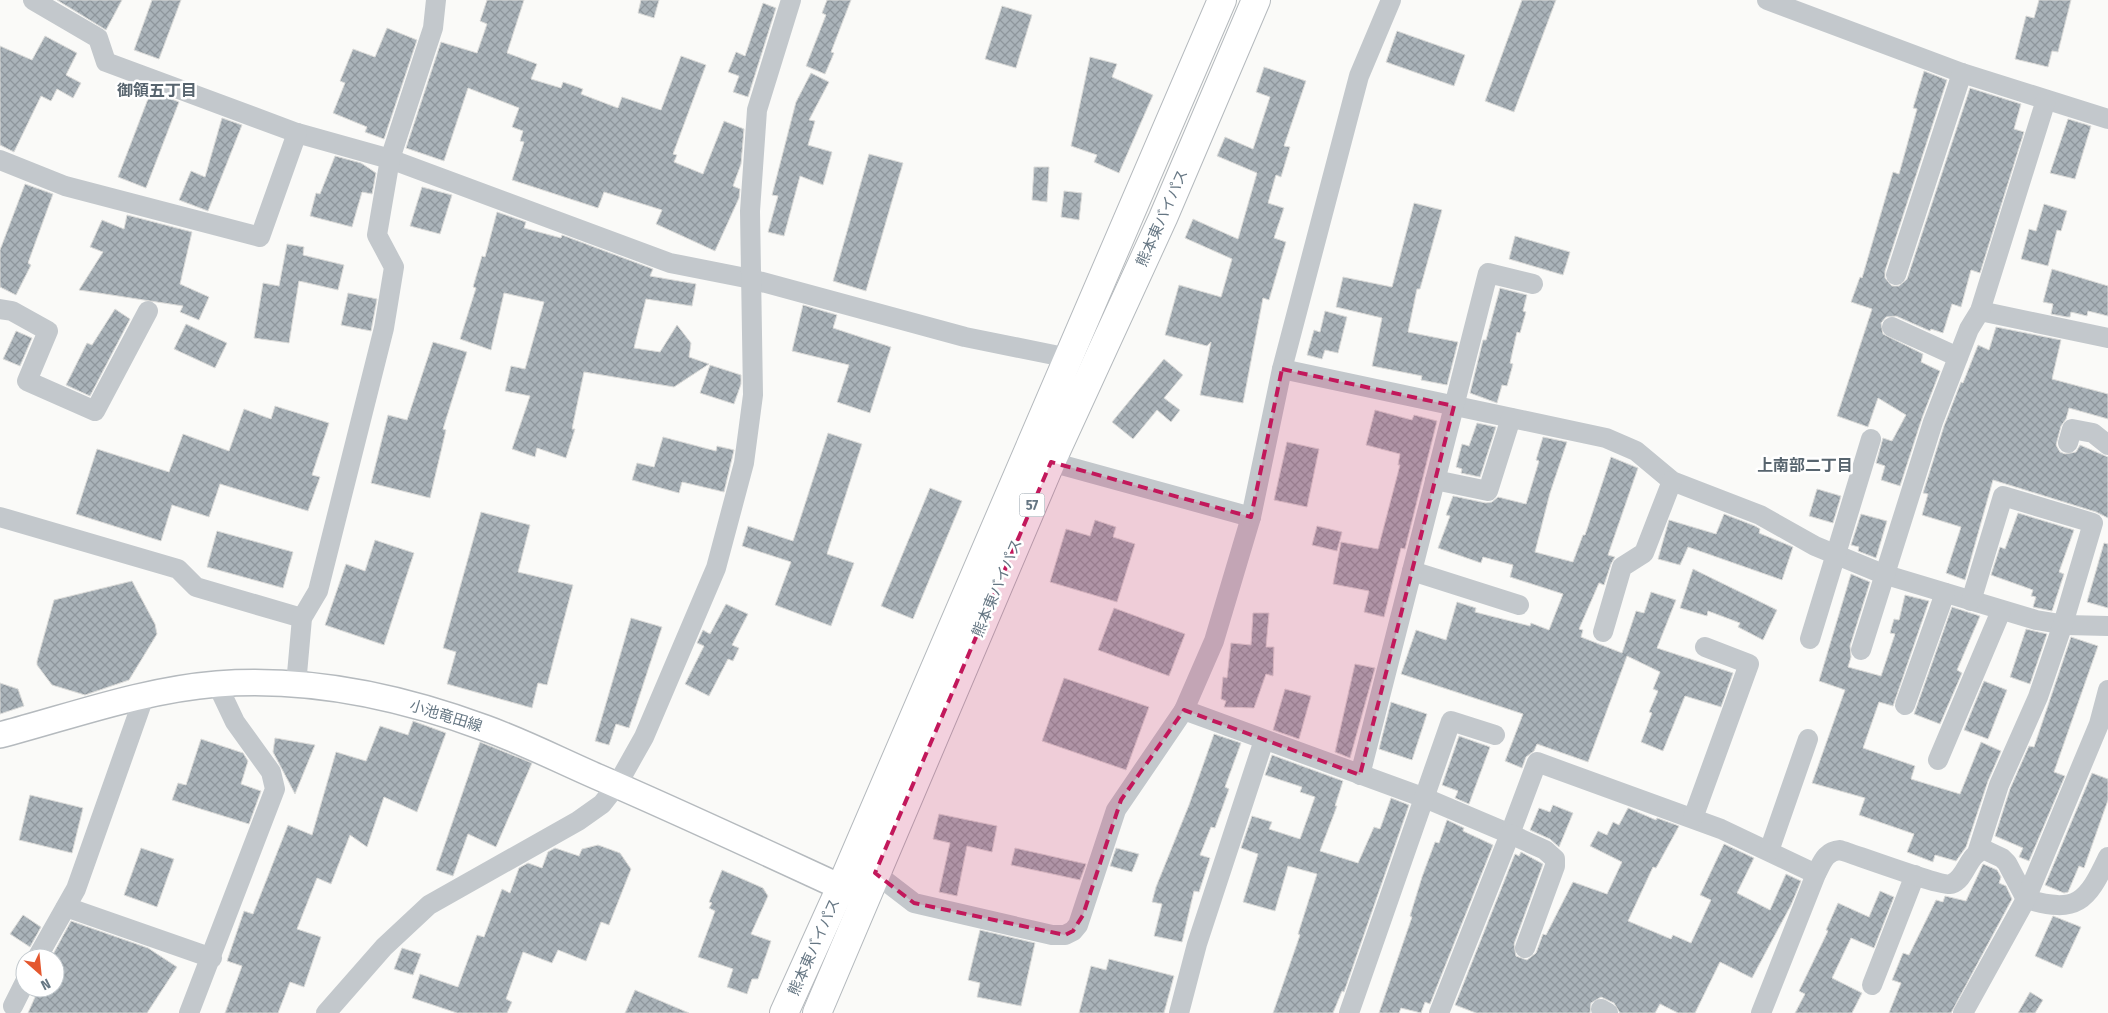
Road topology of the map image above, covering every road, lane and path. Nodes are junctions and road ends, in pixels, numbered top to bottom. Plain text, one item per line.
1 (33, 0) edge
2 (436, 0) edge
3 (791, 0) edge
4 (1222, 0) edge
5 (1256, 0) edge
6 (1391, 0) edge
7 (1767, 0) edge
8 (1962, 73) junction
9 (2046, 100) junction
10 (2108, 119) edge
11 (297, 133) junction
12 (390, 159) junction
13 (0, 160) edge
14 (1896, 275) dead end
15 (751, 279) junction
16 (1533, 284) dead end
17 (0, 309) edge
18 (1980, 311) junction
19 (148, 312) dead end
20 (1892, 327) dead end
21 (2108, 338) edge
22 (1958, 357) junction
23 (1069, 358) junction
24 (1282, 369) junction
25 (1454, 406) junction
26 (1511, 418) junction
27 (2071, 431) dead end
28 (1872, 439) dead end
29 (2108, 445) edge
30 (1051, 462) junction
31 (1435, 480) junction
32 (1672, 480) junction
33 (0, 517) edge
34 (1251, 517) junction
35 (1835, 554) junction
36 (1412, 571) junction
37 (1883, 574) junction
38 (1946, 593) junction
39 (1971, 601) junction
40 (1519, 605) dead end
41 (2001, 610) junction
42 (302, 618) junction
43 (2063, 624) junction
44 (2108, 626) edge
45 (1603, 632) dead end
46 (1810, 639) dead end
47 (1705, 647) dead end
48 (1861, 650) dead end
49 (217, 684) junction
50 (296, 686) junction
51 (2108, 690) edge
52 (144, 697) junction
53 (1905, 705) dead end
54 (1184, 710) junction
55 (0, 735) edge
56 (1495, 736) dead end
57 (1808, 739) dead end
58 (1264, 740) junction
59 (1938, 760) dead end
60 (1360, 775) junction
61 (617, 785) junction
62 (1425, 798) junction
63 (1693, 818) junction
64 (1510, 834) junction
65 (1769, 851) junction
66 (1977, 852) junction
67 (2108, 857) edge
68 (875, 873) junction
69 (1816, 874) junction
70 (1915, 874) junction
71 (852, 893) junction
72 (2026, 899) junction
73 (66, 907) junction
74 (43, 948) edge
75 (1525, 948) dead end
76 (212, 958) junction
77 (1872, 985) dead end
78 (17, 998) edge
79 (13, 1006) dead end
80 (189, 1013) edge
81 (326, 1013) edge
82 (784, 1013) edge
83 (817, 1013) edge
84 (1178, 1013) edge
85 (1349, 1013) edge
86 (1439, 1013) edge
87 (1760, 1013) edge
88 (1963, 1013) edge

1 - 11 street
2 - 12 street
3 - 15 street
4 - 23 highway, 熊本東バイパス / 57
5 - 30 highway, 熊本東バイパス / 57
6 - 24 street
7 - 8 street
8 - 9 street
8 - 14 street
9 - 10 street
9 - 18 street
11 - 12 street
11 - 13 street
12 - 15 street
12 - 42 street
15 - 23 street
15 - 61 street
16 - 25 street
17 - 19 street
18 - 21 street
18 - 22 street
20 - 22 street
22 - 37 street
23 - 71 highway, 熊本東バイパス / 57
24 - 25 street
24 - 34 street
25 - 26 street
25 - 31 street
26 - 31 street
26 - 32 street
27 - 29 street
28 - 35 street
30 - 34 street
30 - 68 highway, 熊本東バイパス / 57
31 - 36 street
32 - 35 street
32 - 45 street
33 - 42 street
34 - 54 street
35 - 37 street
35 - 46 street
36 - 40 street
36 - 60 street
37 - 38 street
37 - 48 street
38 - 39 street
38 - 53 street
39 - 41 street
39 - 43 street
41 - 43 street
41 - 59 street
42 - 50 street
43 - 44 street
43 - 66 street
47 - 63 street
49 - 50 main road, 小池竜田線
49 - 52 main road, 小池竜田線
49 - 76 street
50 - 61 main road, 小池竜田線
51 - 72 street
52 - 55 main road, 小池竜田線
52 - 73 street
54 - 58 street
54 - 68 street
56 - 62 street
57 - 65 street
58 - 60 street
58 - 84 street
60 - 62 street
61 - 71 main road, 小池竜田線
61 - 81 street
62 - 64 street
62 - 85 street
63 - 64 street
63 - 65 street
64 - 75 street
64 - 86 street
65 - 69 street
66 - 70 street
66 - 72 street
67 - 72 street
68 - 71 highway, 熊本東バイパス / 57
69 - 70 street
69 - 87 street
70 - 77 street
71 - 82 highway, 熊本東バイパス / 57
71 - 83 highway, 熊本東バイパス / 57
72 - 88 street
73 - 74 street
73 - 76 street
76 - 80 street
78 - 79 street

